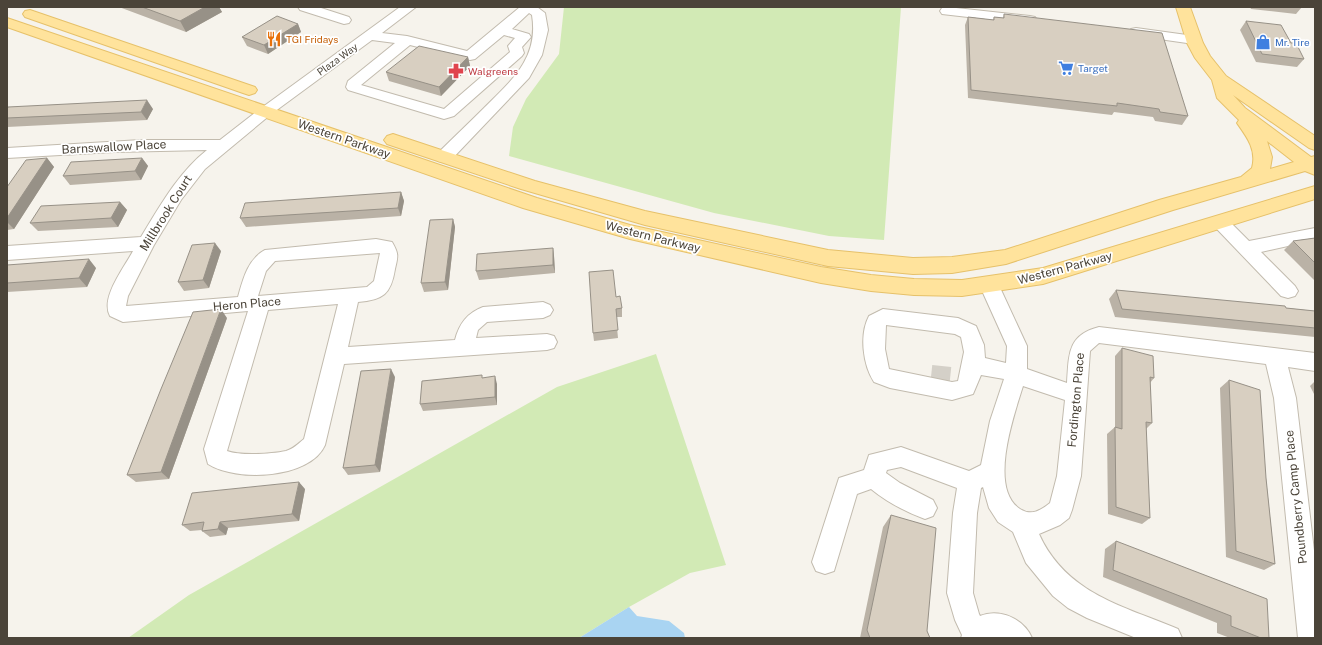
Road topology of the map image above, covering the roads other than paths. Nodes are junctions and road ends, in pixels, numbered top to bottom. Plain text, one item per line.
1 (10, 7) edge
2 (305, 7) edge
3 (409, 7) edge
4 (1183, 7) edge
5 (947, 11) dead end
6 (344, 20) dead end
7 (1045, 21) edge
8 (7, 22) edge
9 (502, 30) junction
10 (1122, 30) edge
11 (369, 36) junction
12 (524, 37) junction
13 (539, 37) junction
14 (407, 40) junction
15 (1194, 40) junction
16 (517, 53) junction
17 (535, 55) junction
18 (470, 56) junction
19 (494, 65) junction
20 (524, 75) junction
21 (1220, 79) junction
22 (272, 107) junction
23 (1239, 112) junction
24 (1315, 144) edge
25 (221, 145) junction
26 (7, 152) edge
27 (444, 157) junction
28 (1313, 165) edge
29 (1247, 182) junction
30 (1315, 192) edge
31 (1220, 222) junction
32 (1315, 234) edge
33 (146, 244) junction
34 (1246, 248) junction
35 (7, 253) edge
36 (989, 284) junction
37 (1288, 291) dead end
38 (360, 294) junction
39 (253, 303) junction
40 (543, 310) dead end
41 (123, 314) joint
42 (547, 342) dead end
43 (463, 348) junction
44 (336, 356) junction
45 (1275, 357) junction
46 (1315, 362) edge
47 (877, 366) junction
48 (956, 375) junction
49 (1016, 376) junction
50 (1076, 395) junction
51 (992, 470) junction
52 (874, 477) junction
53 (970, 482) junction
54 (924, 508) dead end
55 (1022, 524) junction
56 (825, 562) dead end
57 (975, 636) edge
58 (1019, 638) edge
59 (1169, 638) edge
60 (1311, 638) edge

1 - 22 main road, Western Parkway
2 - 6 street
3 - 11 street, Plaza Way
4 - 15 main road
5 - 7 street
8 - 22 main road, Western Parkway
9 - 12 street
9 - 13 street
9 - 18 street
10 - 15 street
11 - 14 street
11 - 22 street, Plaza Way
12 - 13 street
12 - 16 street
13 - 17 street
14 - 18 street
14 - 19 street
15 - 21 main road
16 - 17 street
16 - 19 street
17 - 20 street
18 - 19 street
19 - 20 street
20 - 27 street
21 - 23 main road
21 - 24 main road
22 - 25 street, Millbrook Court
22 - 27 main road, Western Parkway
22 - 36 main road, Western Parkway
23 - 28 main road
23 - 29 main road
25 - 26 street, Barnswallow Place
25 - 33 street, Millbrook Court
27 - 29 main road, Western Parkway
28 - 29 main road, Western Parkway
30 - 31 main road, Western Parkway
31 - 34 street
31 - 36 main road, Western Parkway
32 - 34 street
33 - 35 street
33 - 41 street, Millbrook Court
34 - 37 street
36 - 49 street
38 - 39 street, Heron Place
38 - 39 street
38 - 44 street
39 - 41 street, Heron Place
39 - 44 street
40 - 43 street
42 - 43 street
43 - 44 street
45 - 46 street, Fordington Place
45 - 50 street, Fordington Place
45 - 60 street, Poundberry Camp Place
47 - 48 street
47 - 48 street
47 - 48 street
48 - 49 street
49 - 50 street
49 - 51 street
50 - 55 street, Fordington Place
51 - 53 street
51 - 55 street
52 - 53 street
52 - 54 street
52 - 56 street
53 - 57 street
55 - 59 street
57 - 58 street

